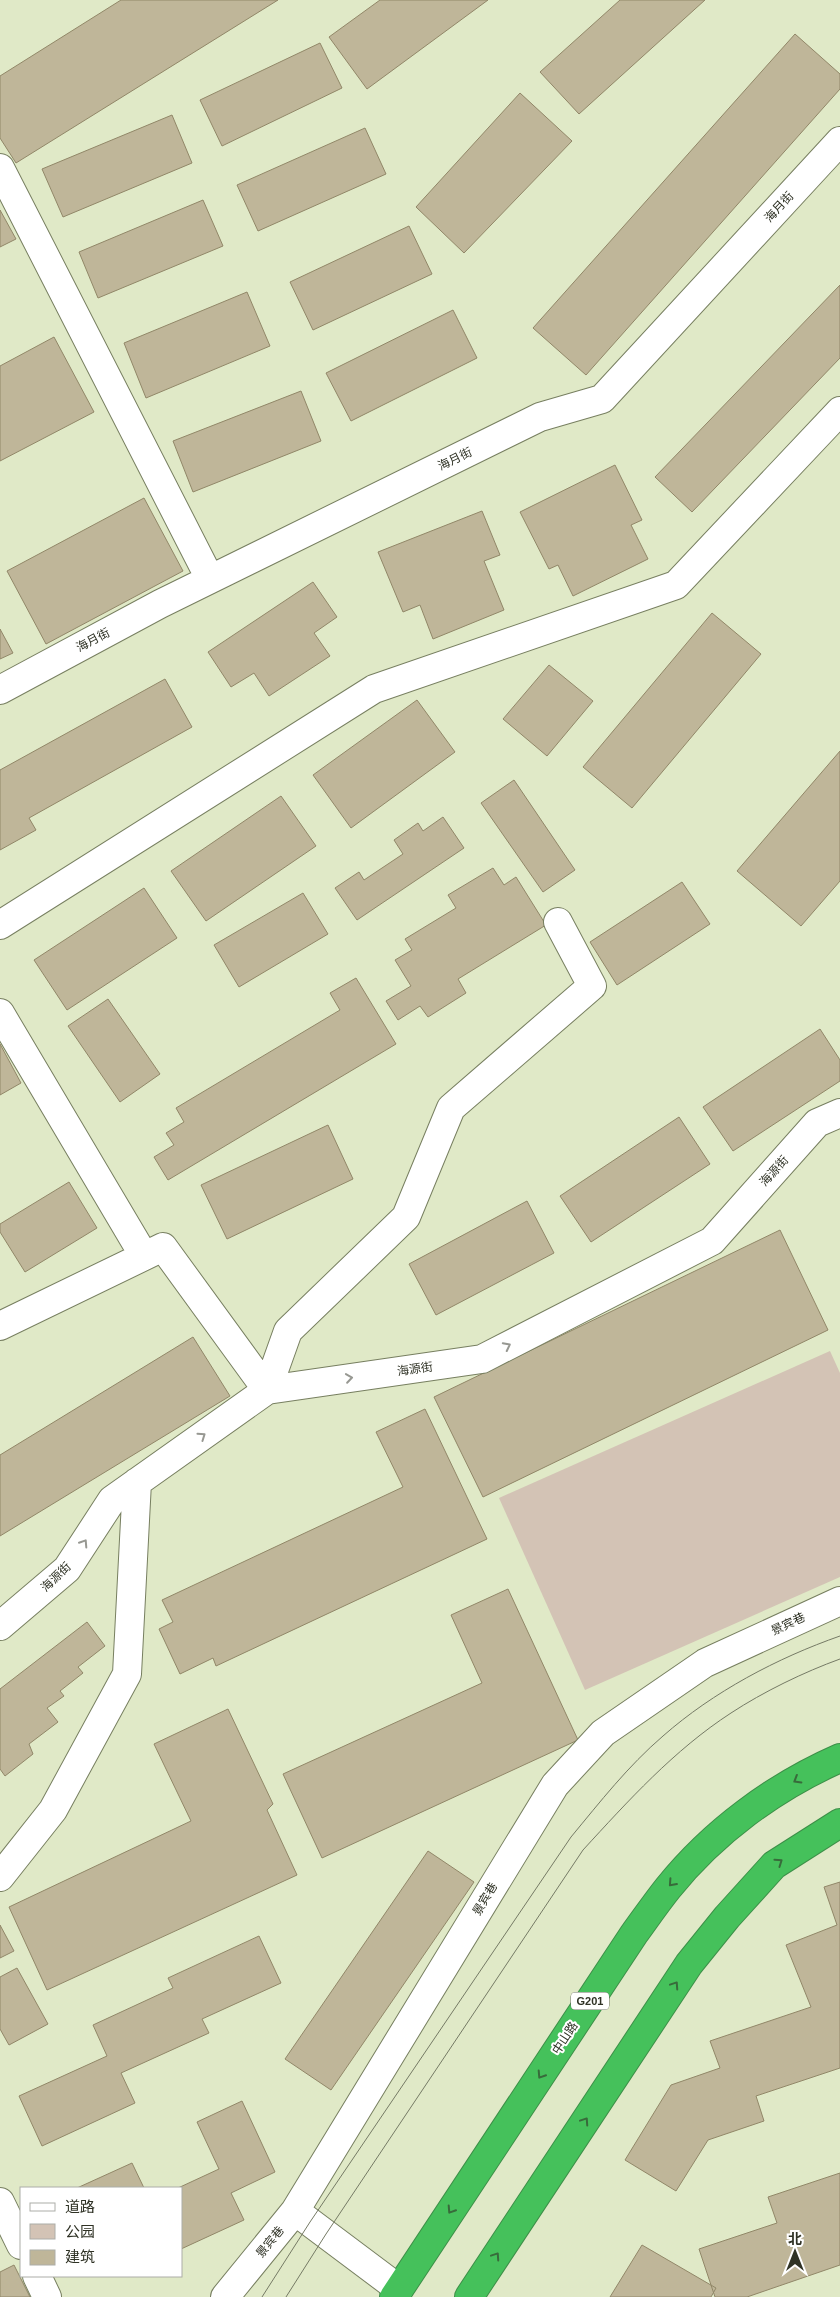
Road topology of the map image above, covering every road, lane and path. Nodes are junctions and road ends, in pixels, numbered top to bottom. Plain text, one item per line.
1 (840, 141) edge
2 (0, 168) edge
3 (840, 411) edge
4 (210, 579) junction
5 (0, 690) edge
6 (558, 922) dead end
7 (0, 925) edge
8 (0, 1013) edge
9 (840, 1113) edge
10 (144, 1256) junction
11 (0, 1326) edge
12 (267, 1390) junction
13 (137, 1482) junction
14 (840, 1602) edge
15 (0, 1626) edge
16 (840, 1758) edge
17 (840, 1824) edge
18 (0, 1877) edge
19 (0, 2202) edge
20 (295, 2211) junction
21 (20, 2243) edge
22 (37, 2277) edge
23 (397, 2293) edge
24 (47, 2297) edge
25 (225, 2297) edge
26 (469, 2297) edge

1 - 4 street, 海月街
2 - 4 street
3 - 7 street
4 - 5 street, 海月街
6 - 12 street
8 - 10 street
12 -> 9 street, 海源街
10 - 11 street
10 - 12 street
13 -> 12 street, 海源街
15 -> 13 street, 海源街
13 - 18 street
14 - 20 street, 景宾巷
16 -> 23 highway, 中山路 / G201
26 -> 17 highway
19 - 21 street
20 - 23 street
20 - 25 street, 景宾巷
22 - 24 street

